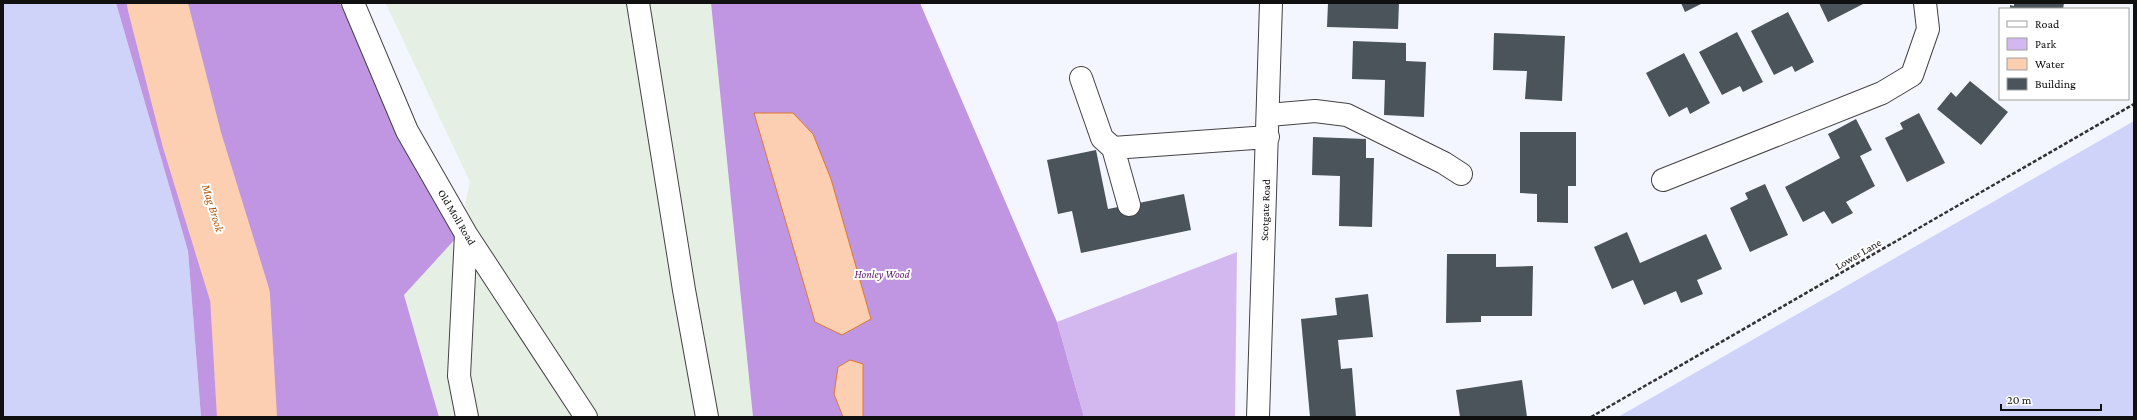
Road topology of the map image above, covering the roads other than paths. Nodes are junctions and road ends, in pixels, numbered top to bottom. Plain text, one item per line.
1 (353, 3) edge
2 (638, 3) edge
3 (1271, 3) edge
4 (1925, 3) edge
5 (1081, 78) dead end
6 (1269, 115) junction
7 (1268, 137) junction
8 (1113, 148) junction
9 (1461, 174) dead end
10 (1663, 180) dead end
11 (1129, 205) dead end
12 (466, 234) junction
13 (467, 417) edge
14 (586, 417) edge
15 (707, 417) edge
16 (1258, 417) edge

1 - 12 street, Old Moll Road
2 - 15 street
3 - 6 street, Scotgate Road
4 - 10 street
5 - 8 street
6 - 7 street, Scotgate Road
6 - 9 street
7 - 8 street
7 - 16 street, Scotgate Road
8 - 11 street
12 - 13 street
12 - 14 street, Old Moll Road

